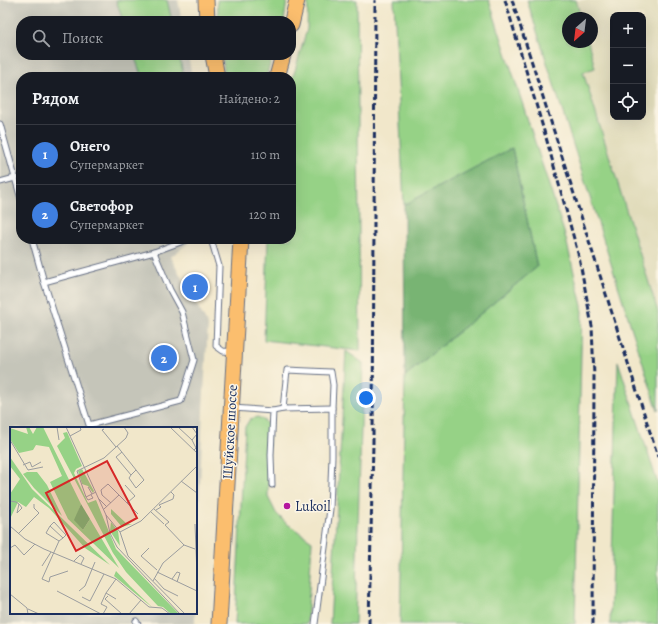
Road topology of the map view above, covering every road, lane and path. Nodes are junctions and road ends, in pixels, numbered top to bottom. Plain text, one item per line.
1 (206, 0) edge
2 (297, 0) edge
3 (208, 16) edge
4 (293, 16) edge
5 (214, 60) edge
6 (282, 60) edge
7 (216, 72) edge
8 (278, 72) edge
9 (0, 124) edge
10 (15, 178) junction
11 (0, 182) edge
12 (16, 182) edge
13 (33, 244) edge
14 (176, 244) edge
15 (212, 244) edge
16 (242, 244) edge
17 (154, 252) junction
18 (44, 282) junction
19 (235, 352) junction
20 (232, 408) junction
21 (283, 408) junction
22 (332, 408) junction
23 (273, 411) junction
24 (272, 485) dead end
25 (219, 624) edge
26 (314, 624) edge

1 - 3 main road
2 - 4 main road
5 - 7 main road
6 - 8 main road
9 - 10 lane
10 - 11 lane
10 - 12 lane
13 - 18 lane
14 - 17 lane
15 - 19 lane
16 - 19 main road, Шуйское шоссе
17 - 18 lane
17 - 18 lane
19 - 20 main road, Шуйское шоссе
20 - 23 lane
20 - 25 main road, Шуйское шоссе
21 - 22 lane
21 - 22 lane
21 - 23 lane
22 - 26 lane
23 - 24 lane

